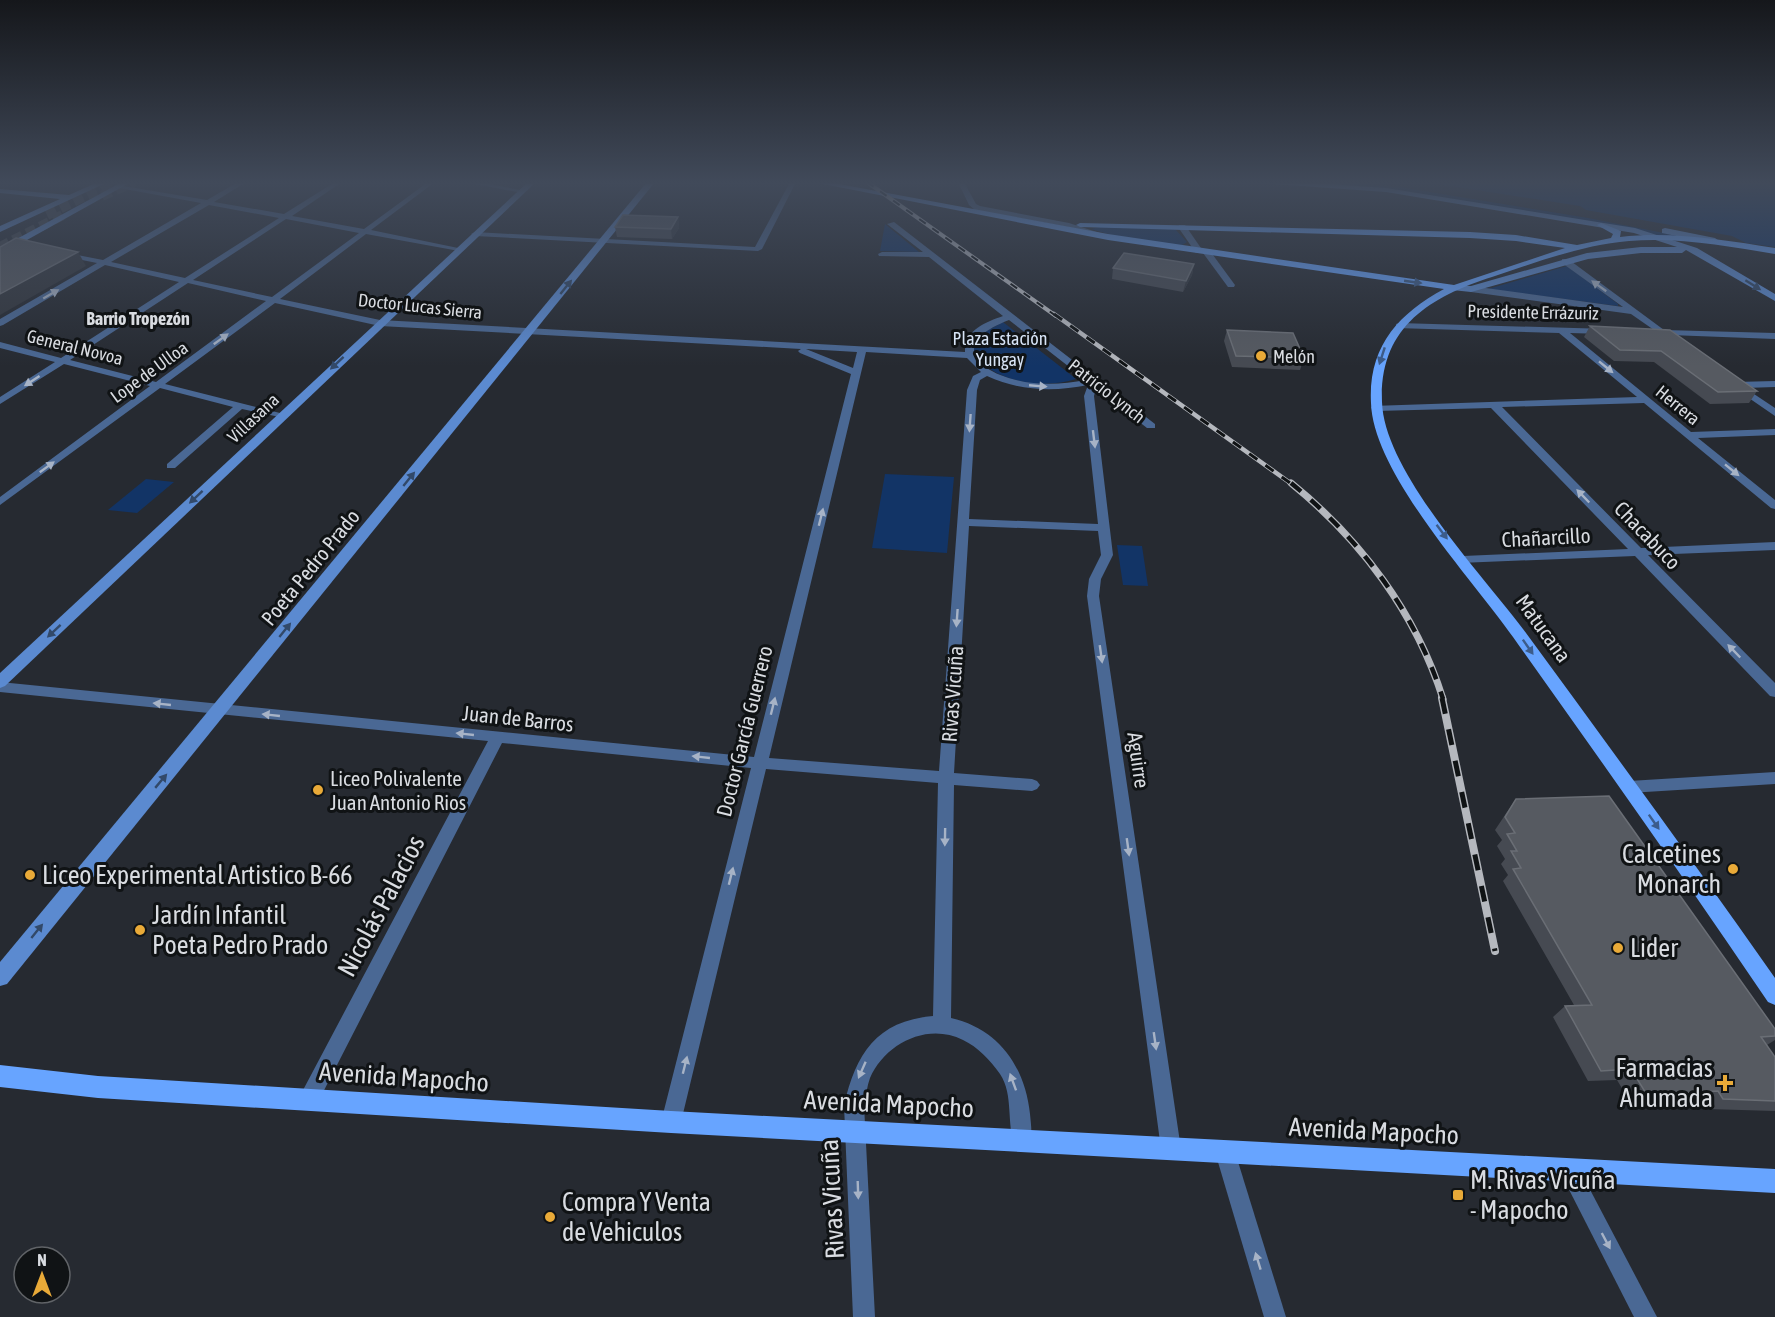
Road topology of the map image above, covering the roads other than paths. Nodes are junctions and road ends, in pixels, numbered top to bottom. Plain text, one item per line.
1 (17, 243) edge
2 (19, 243) edge
3 (137, 243) edge
4 (243, 243) edge
5 (349, 243) edge
6 (430, 243) edge
7 (465, 243) edge
8 (601, 243) edge
9 (651, 243) edge
10 (761, 243) edge
11 (916, 243) edge
12 (1149, 243) edge
13 (1196, 243) edge
14 (1551, 243) edge
15 (1597, 243) edge
16 (1675, 243) edge
17 (1713, 243) edge
18 (1730, 243) edge
19 (34, 247) edge
20 (1580, 247) junction
21 (459, 249) junction
22 (1694, 250) junction
23 (55, 251) edge
24 (1775, 251) edge
25 (0, 252) edge
26 (1203, 252) junction
27 (882, 254) dead end
28 (931, 255) junction
29 (1565, 261) junction
30 (105, 262) junction
31 (186, 280) junction
32 (1231, 285) dead end
33 (1452, 287) junction
34 (1471, 289) junction
35 (1775, 298) edge
36 (275, 299) junction
37 (1633, 311) junction
38 (1010, 316) junction
39 (0, 323) edge
40 (380, 323) junction
41 (1399, 326) junction
42 (1561, 330) junction
43 (1620, 331) edge
44 (529, 332) junction
45 (1643, 332) edge
46 (1662, 332) junction
47 (1775, 336) edge
48 (0, 345) edge
49 (1680, 345) edge
50 (791, 346) junction
51 (862, 350) junction
52 (969, 355) junction
53 (62, 361) junction
54 (987, 372) junction
55 (856, 373) junction
56 (1726, 378) edge
57 (1094, 381) junction
58 (1775, 384) edge
59 (158, 385) junction
60 (1735, 385) junction
61 (1646, 400) junction
62 (0, 401) edge
63 (1494, 405) junction
64 (240, 406) junction
65 (1376, 408) junction
66 (1775, 413) edge
67 (280, 416) junction
68 (1151, 426) dead end
69 (1775, 432) edge
70 (1688, 435) junction
71 (171, 466) dead end
72 (0, 502) edge
73 (1775, 506) edge
74 (963, 522) junction
75 (1105, 528) junction
76 (1775, 546) edge
77 (1637, 552) junction
78 (1463, 560) junction
79 (0, 682) edge
80 (0, 687) edge
81 (1775, 692) edge
82 (220, 710) junction
83 (498, 737) junction
84 (759, 763) junction
85 (946, 778) junction
86 (1775, 778) edge
87 (1032, 785) dead end
88 (1629, 787) junction
89 (1732, 932) junction
90 (1775, 975) edge
91 (0, 977) edge
92 (1775, 995) edge
93 (942, 1025) junction
94 (0, 1076) edge
95 (309, 1099) junction
96 (671, 1122) junction
97 (856, 1132) junction
98 (1022, 1139) junction
99 (1171, 1149) junction
100 (1225, 1152) junction
101 (1569, 1170) junction
102 (1775, 1181) edge
103 (864, 1317) edge
104 (1275, 1317) edge
105 (1646, 1317) edge

1 - 25 street
2 - 19 street
3 - 30 street
4 - 31 street
5 - 36 street, Lope de Ulloa
6 - 21 street
7 - 21 street, Villasana
44 -> 8 street, Poeta Pedro Prado
9 - 10 street
11 - 28 street, Patricio Lynch
12 - 26 main road
13 - 26 street
14 - 20 main road
15 - 20 main road
16 - 22 street
17 - 22 street
18 - 24 main road
20 - 33 main road
21 - 40 street, Villasana
22 - 29 street
22 -> 35 street
23 - 30 street, Doctor Lucas Sierra
26 - 32 street
26 -> 33 main road
27 - 28 street
28 - 38 street, Patricio Lynch
29 - 34 street
37 -> 29 street
30 - 31 street, Doctor Lucas Sierra
39 -> 30 street
31 - 36 street, Doctor Lucas Sierra
31 - 53 street
33 - 34 street
33 - 41 main road, Matucana
34 - 37 street
36 - 40 street, Doctor Lucas Sierra
59 -> 36 street, Lope de Ulloa
37 - 46 street
38 - 52 street
38 - 57 street, Patricio Lynch
40 - 44 street, Doctor Lucas Sierra
40 -> 67 street, Villasana
41 - 42 street, Presidente Errázuriz
41 -> 65 main road, Matucana
42 - 43 street, Presidente Errázuriz
42 -> 61 street, Herrera
44 - 50 street, Doctor Lucas Sierra
82 -> 44 street, Poeta Pedro Prado
45 - 46 street
46 - 47 street
46 - 49 street
48 - 53 street, General Novoa
50 - 51 street, Doctor Lucas Sierra
50 - 55 street, Doctor Lucas Sierra
51 - 52 street, Doctor Lucas Sierra
51 - 55 street, Doctor García Guerrero
52 - 54 street
53 - 59 street, General Novoa
53 -> 62 street
54 -> 57 street
54 -> 74 street, Rivas Vicuña
84 -> 55 street, Doctor García Guerrero
56 - 60 street
57 - 68 street, Patricio Lynch
57 -> 75 street, Aguirre
58 - 60 street
59 - 64 street, General Novoa
72 -> 59 street, Lope de Ulloa
60 - 66 street
61 - 63 street
61 - 70 street, Herrera
63 - 65 street
77 -> 63 street, Chacabuco
64 - 67 street, General Novoa
64 - 71 street
65 -> 78 main road, Matucana
67 -> 79 street, Villasana
69 - 70 street
70 -> 73 street, Herrera
74 - 75 street
74 -> 85 street, Rivas Vicuña
75 -> 99 street, Aguirre
76 - 77 street, Chañarcillo
77 - 78 street, Chañarcillo
81 -> 77 street, Chacabuco
78 -> 88 main road, Matucana
82 -> 80 street, Juan de Barros
83 -> 82 street, Juan de Barros
91 -> 82 street, Poeta Pedro Prado
84 -> 83 street, Juan de Barros
83 - 95 street, Nicolás Palacios
84 - 85 street, Juan de Barros
96 -> 84 street, Doctor García Guerrero
85 - 87 street, Juan de Barros
85 -> 93 street, Rivas Vicuña
86 - 88 street
88 -> 89 main road, Matucana
89 - 90 main road
89 - 92 main road, Matucana
93 -> 97 street, Rivas Vicuña
98 -> 93 street, Rivas Vicuña
94 - 95 main road, Avenida Mapocho
95 - 96 main road, Avenida Mapocho
96 - 97 main road, Avenida Mapocho
97 - 98 main road, Avenida Mapocho
97 -> 103 street, Rivas Vicuña
98 - 99 main road, Avenida Mapocho
99 - 100 main road, Avenida Mapocho
100 - 101 main road, Avenida Mapocho
104 -> 100 street
101 - 102 main road, Avenida Mapocho
101 -> 105 street

